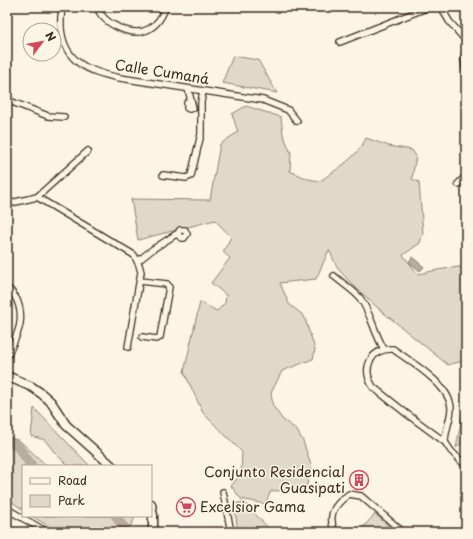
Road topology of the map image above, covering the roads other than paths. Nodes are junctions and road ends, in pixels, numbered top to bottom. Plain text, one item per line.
1 (63, 7) edge
2 (97, 7) edge
3 (166, 7) edge
4 (429, 7) edge
5 (441, 7) edge
6 (466, 41) edge
7 (340, 42) dead end
8 (466, 50) edge
9 (466, 74) edge
10 (188, 89) junction
11 (203, 91) junction
12 (7, 100) edge
13 (191, 100) dead end
14 (64, 117) dead end
15 (297, 121) dead end
16 (88, 151) dead end
17 (163, 176) dead end
18 (466, 176) edge
19 (458, 184) dead end
20 (37, 197) junction
21 (7, 204) edge
22 (178, 233) dead end
23 (138, 261) junction
24 (334, 276) dead end
25 (140, 281) junction
26 (7, 288) edge
27 (142, 337) dead end
28 (128, 346) dead end
29 (384, 349) junction
30 (7, 357) edge
31 (7, 376) edge
32 (445, 442) junction
33 (111, 465) edge
34 (466, 466) edge
35 (223, 492) dead end
36 (7, 509) edge
37 (152, 510) edge
38 (47, 532) edge
39 (153, 532) edge
40 (231, 532) edge
41 (335, 532) edge
42 (403, 532) edge

1 - 10 street, Calle Cumaná
2 - 3 street
4 - 7 street
5 - 6 street
8 - 9 street
10 - 11 street, Calle Cumaná
10 - 13 street
11 - 15 street, Calle Cumaná
11 - 17 street
12 - 14 street
16 - 20 street
18 - 19 street
20 - 21 street
20 - 23 street
22 - 23 street
23 - 25 street
24 - 29 street
25 - 27 street
25 - 28 street
26 - 30 street
29 - 32 street
29 - 32 street
31 - 33 street
32 - 34 street
35 - 40 street
36 - 38 street
37 - 39 street
41 - 42 street

